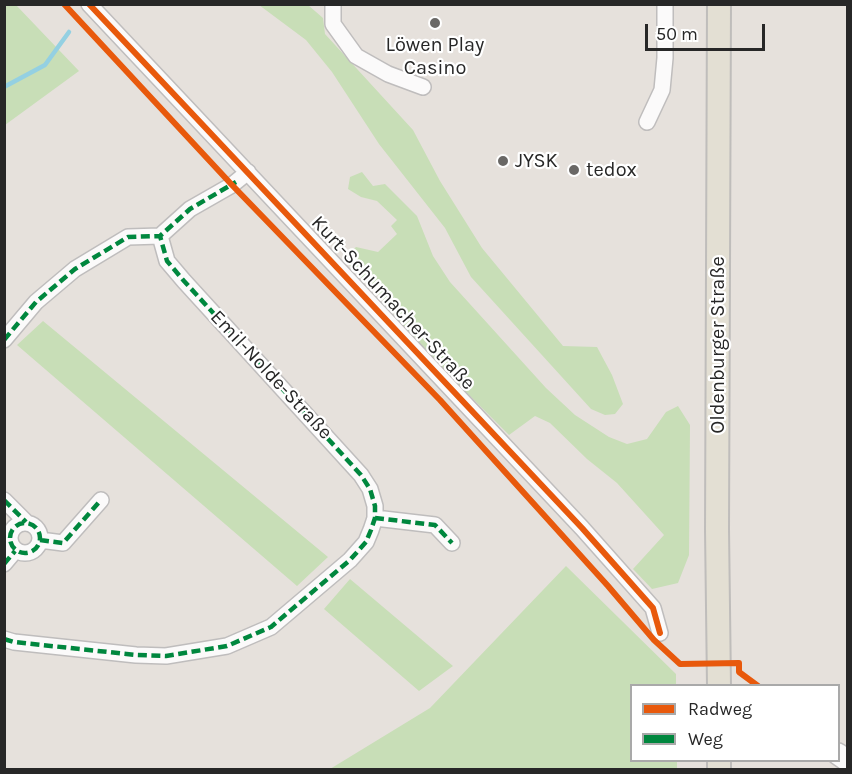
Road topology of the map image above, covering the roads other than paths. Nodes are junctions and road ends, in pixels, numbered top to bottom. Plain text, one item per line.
1 (89, 4) edge
2 (333, 4) edge
3 (665, 4) edge
4 (719, 4) edge
5 (423, 87) dead end
6 (648, 122) dead end
7 (248, 172) junction
8 (160, 236) junction
9 (4, 340) edge
10 (4, 500) edge
11 (101, 500) dead end
12 (375, 518) junction
13 (26, 522) junction
14 (40, 540) junction
15 (452, 543) dead end
16 (15, 551) junction
17 (4, 564) edge
18 (660, 633) dead end
19 (4, 639) edge
20 (719, 684) edge

1 - 7 street, Kurt-Schumacher-Straße
2 - 5 street
3 - 6 street
4 - 20 main road, Oldenburger Straße
7 - 8 street
7 - 18 street, Kurt-Schumacher-Straße
8 - 9 street
8 - 12 street, Emil-Nolde-Straße
10 - 13 street
11 - 14 street
12 - 15 street
12 - 19 street
13 - 14 street
13 - 16 street
14 - 16 street
16 - 17 street

